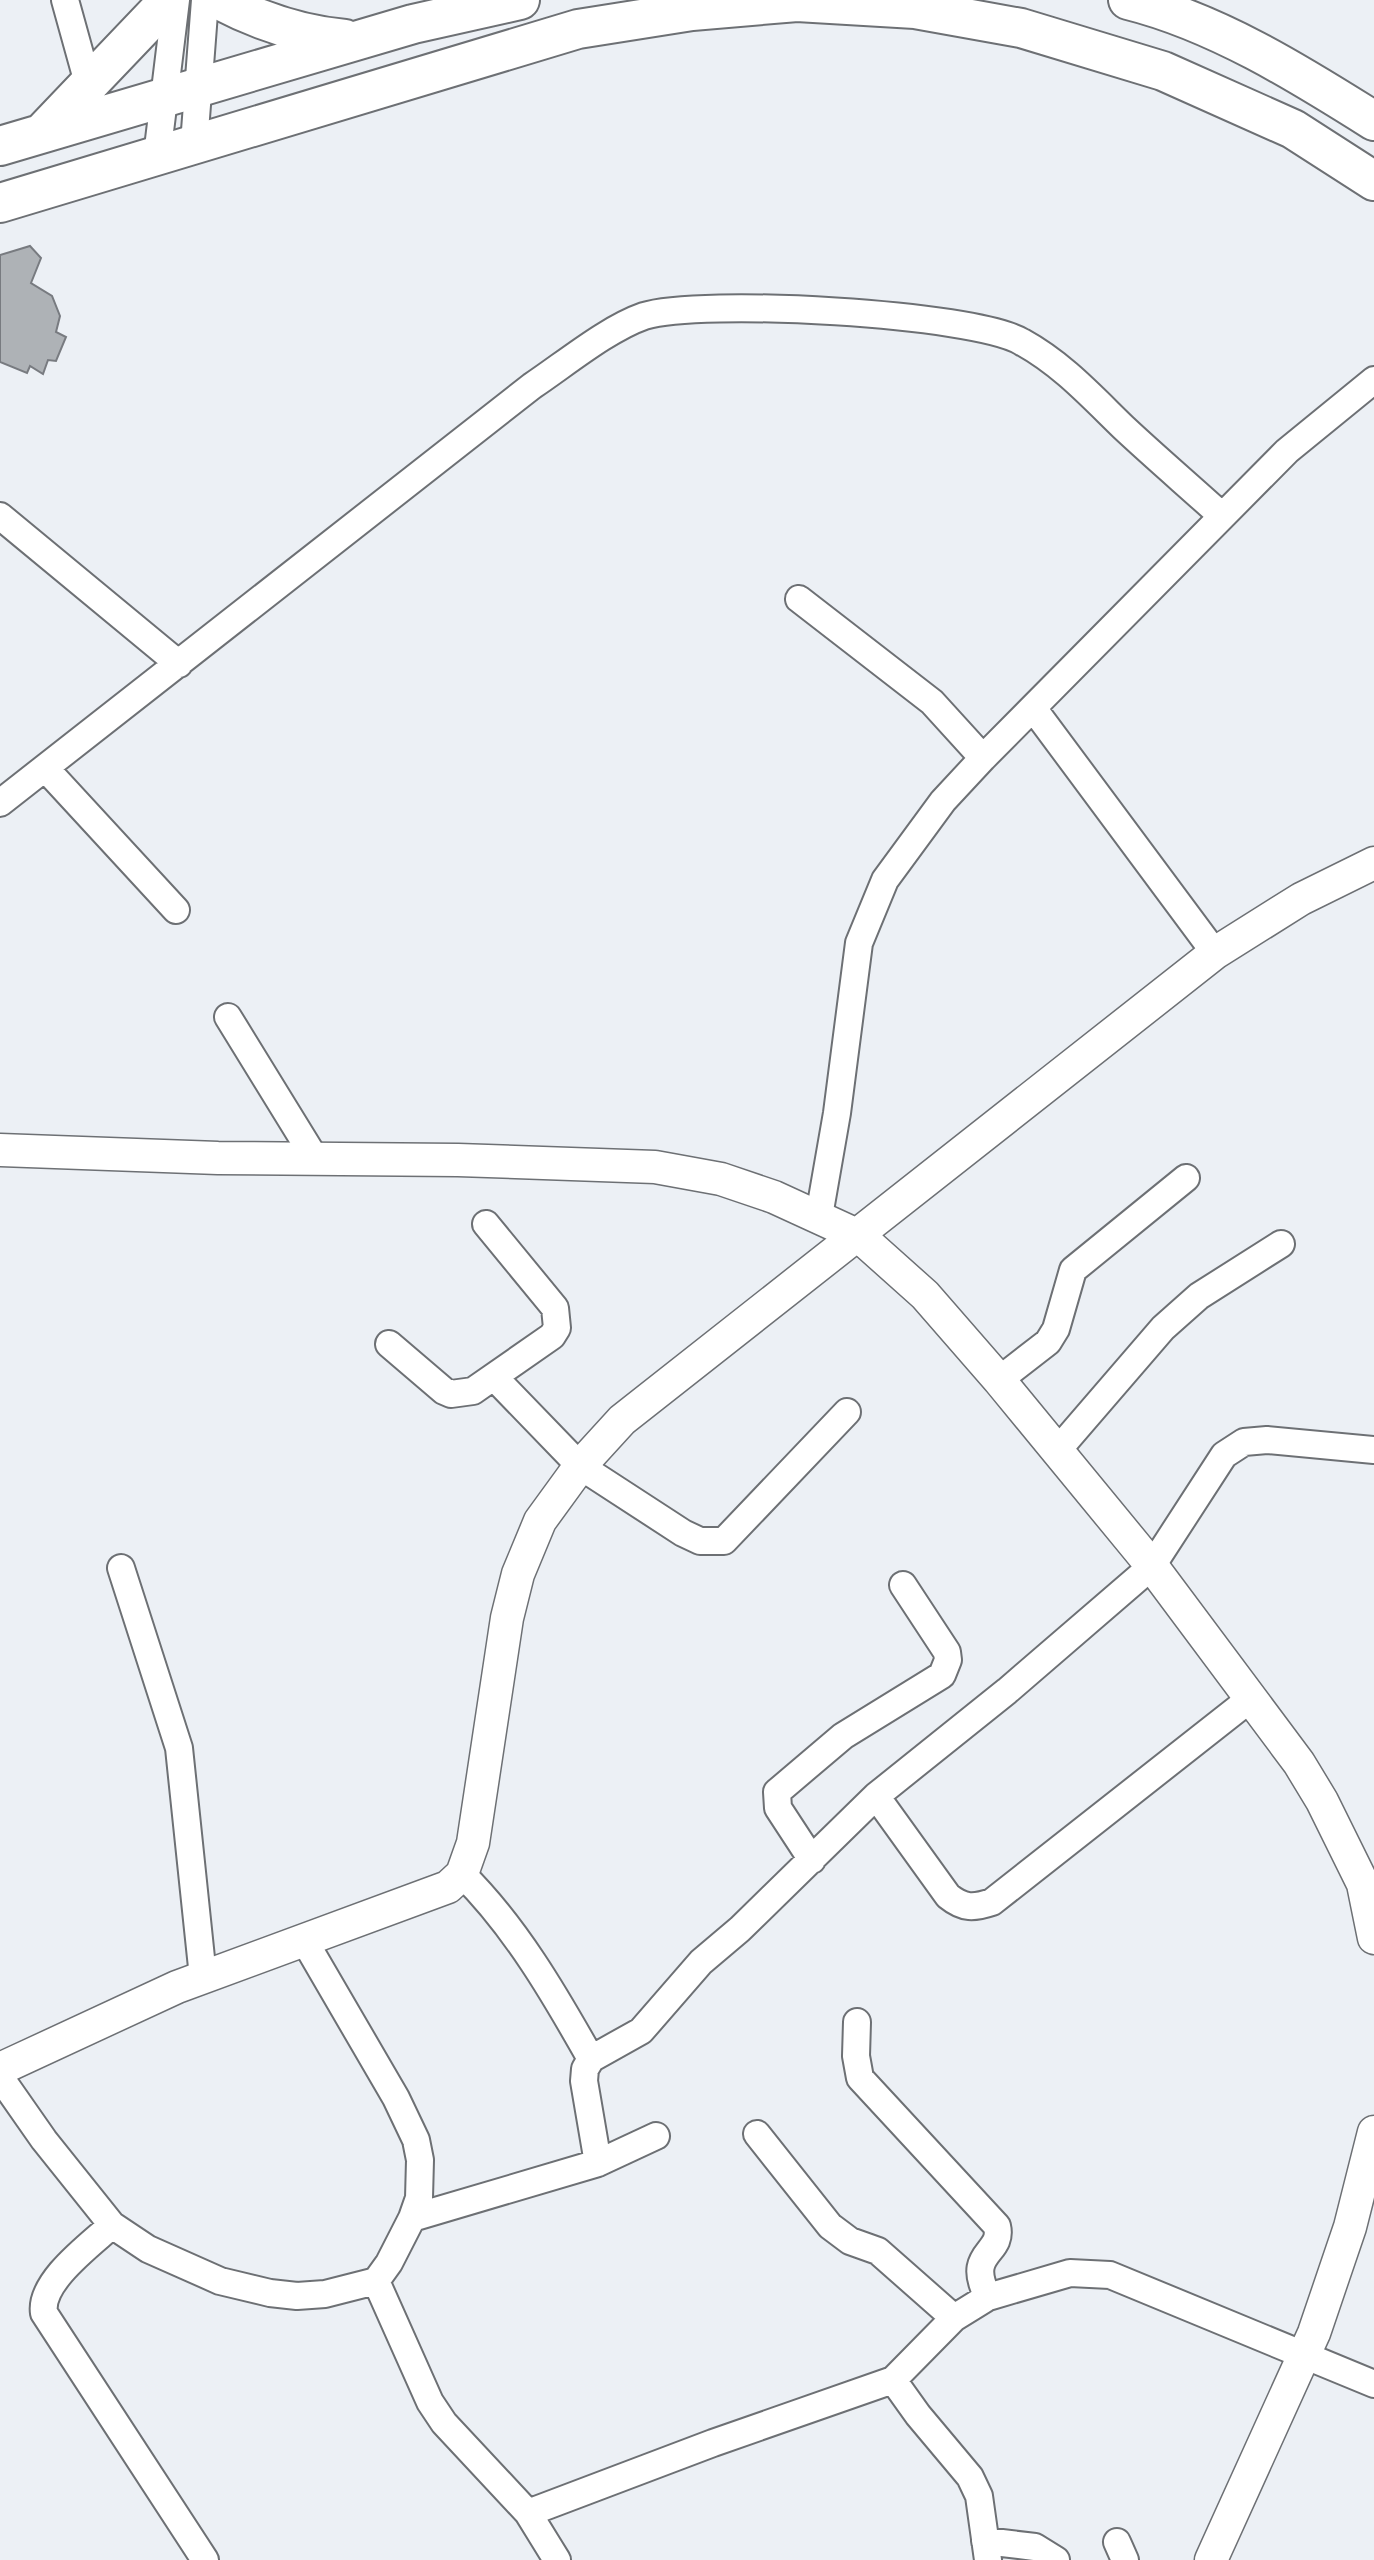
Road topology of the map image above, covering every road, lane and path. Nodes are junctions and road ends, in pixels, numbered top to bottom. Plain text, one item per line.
1 (65, 0) edge
2 (169, 0) edge
3 (176, 0) edge
4 (205, 0) edge
5 (219, 0) edge
6 (520, 0) edge
7 (1128, 0) edge
8 (412, 12) edge
9 (358, 41) junction
10 (88, 83) junction
11 (180, 95) junction
12 (1374, 121) edge
13 (43, 132) junction
14 (194, 144) junction
15 (0, 145) edge
16 (157, 156) junction
17 (1374, 181) edge
18 (0, 203) edge
19 (1374, 380) edge
20 (0, 516) edge
21 (1222, 516) junction
22 (799, 599) dead end
23 (179, 664) junction
24 (1033, 708) junction
25 (983, 758) junction
26 (46, 769) junction
27 (0, 803) edge
28 (1374, 863) edge
29 (176, 910) dead end
30 (1215, 953) junction
31 (228, 1017) dead end
32 (0, 1150) edge
33 (316, 1160) junction
34 (1186, 1178) dead end
35 (819, 1216) junction
36 (486, 1224) dead end
37 (859, 1236) junction
38 (1281, 1244) dead end
39 (389, 1344) dead end
40 (494, 1377) junction
41 (999, 1380) junction
42 (847, 1412) dead end
43 (1374, 1450) edge
44 (1057, 1451) junction
45 (580, 1466) junction
46 (1152, 1566) junction
47 (121, 1568) dead end
48 (903, 1585) dead end
49 (1250, 1699) junction
50 (876, 1796) junction
51 (812, 1860) junction
52 (463, 1874) junction
53 (1374, 1938) edge
54 (304, 1940) junction
55 (202, 1977) junction
56 (857, 2022) dead end
57 (591, 2059) junction
58 (0, 2069) edge
59 (0, 2077) edge
60 (1374, 2132) edge
61 (757, 2134) dead end
62 (656, 2136) dead end
63 (598, 2163) junction
64 (412, 2218) junction
65 (112, 2225) junction
66 (376, 2281) junction
67 (988, 2297) junction
68 (954, 2318) junction
69 (1305, 2356) junction
70 (893, 2380) junction
71 (1374, 2384) edge
72 (528, 2513) junction
73 (986, 2551) edge
74 (205, 2560) edge
75 (557, 2560) edge
76 (1056, 2560) edge
77 (1211, 2560) edge

1 - 10 street
2 - 10 main road
3 - 11 street
4 - 11 street
5 - 9 main road
6 - 8 main road
7 - 12 main road
8 - 9 main road
9 - 11 main road
10 - 13 main road
11 - 13 main road
11 - 14 street
11 - 16 street
13 - 15 main road
14 - 16 main road
14 - 17 main road
16 - 18 main road
19 - 21 street
20 - 23 street
21 - 23 street
21 - 24 street
22 - 25 street
23 - 26 street
24 - 25 street
24 - 30 street
25 - 35 street
26 - 27 street
26 - 29 street
28 - 30 street
30 - 37 street
31 - 33 street
32 - 33 street
33 - 35 street
34 - 41 street
35 - 37 street
36 - 40 street
37 - 41 street
37 - 45 street
38 - 44 street
39 - 40 street
40 - 45 street
41 - 44 street
42 - 45 street
43 - 46 street
44 - 46 street
45 - 52 street
46 - 49 street
46 - 50 street
47 - 55 street
48 - 51 street
49 - 50 street
49 - 53 street
50 - 51 street
51 - 57 street
52 - 54 street
52 - 57 street
54 - 55 street
54 - 64 street
55 - 58 street
56 - 67 street
57 - 63 street
59 - 65 street
60 - 69 street
61 - 68 street
62 - 63 street
63 - 64 street
64 - 66 street
65 - 66 street
65 - 74 street
66 - 72 street
67 - 68 street
67 - 69 street
68 - 70 street
69 - 71 street
69 - 77 street
70 - 72 street
70 - 73 street
72 - 75 street
73 - 76 street

